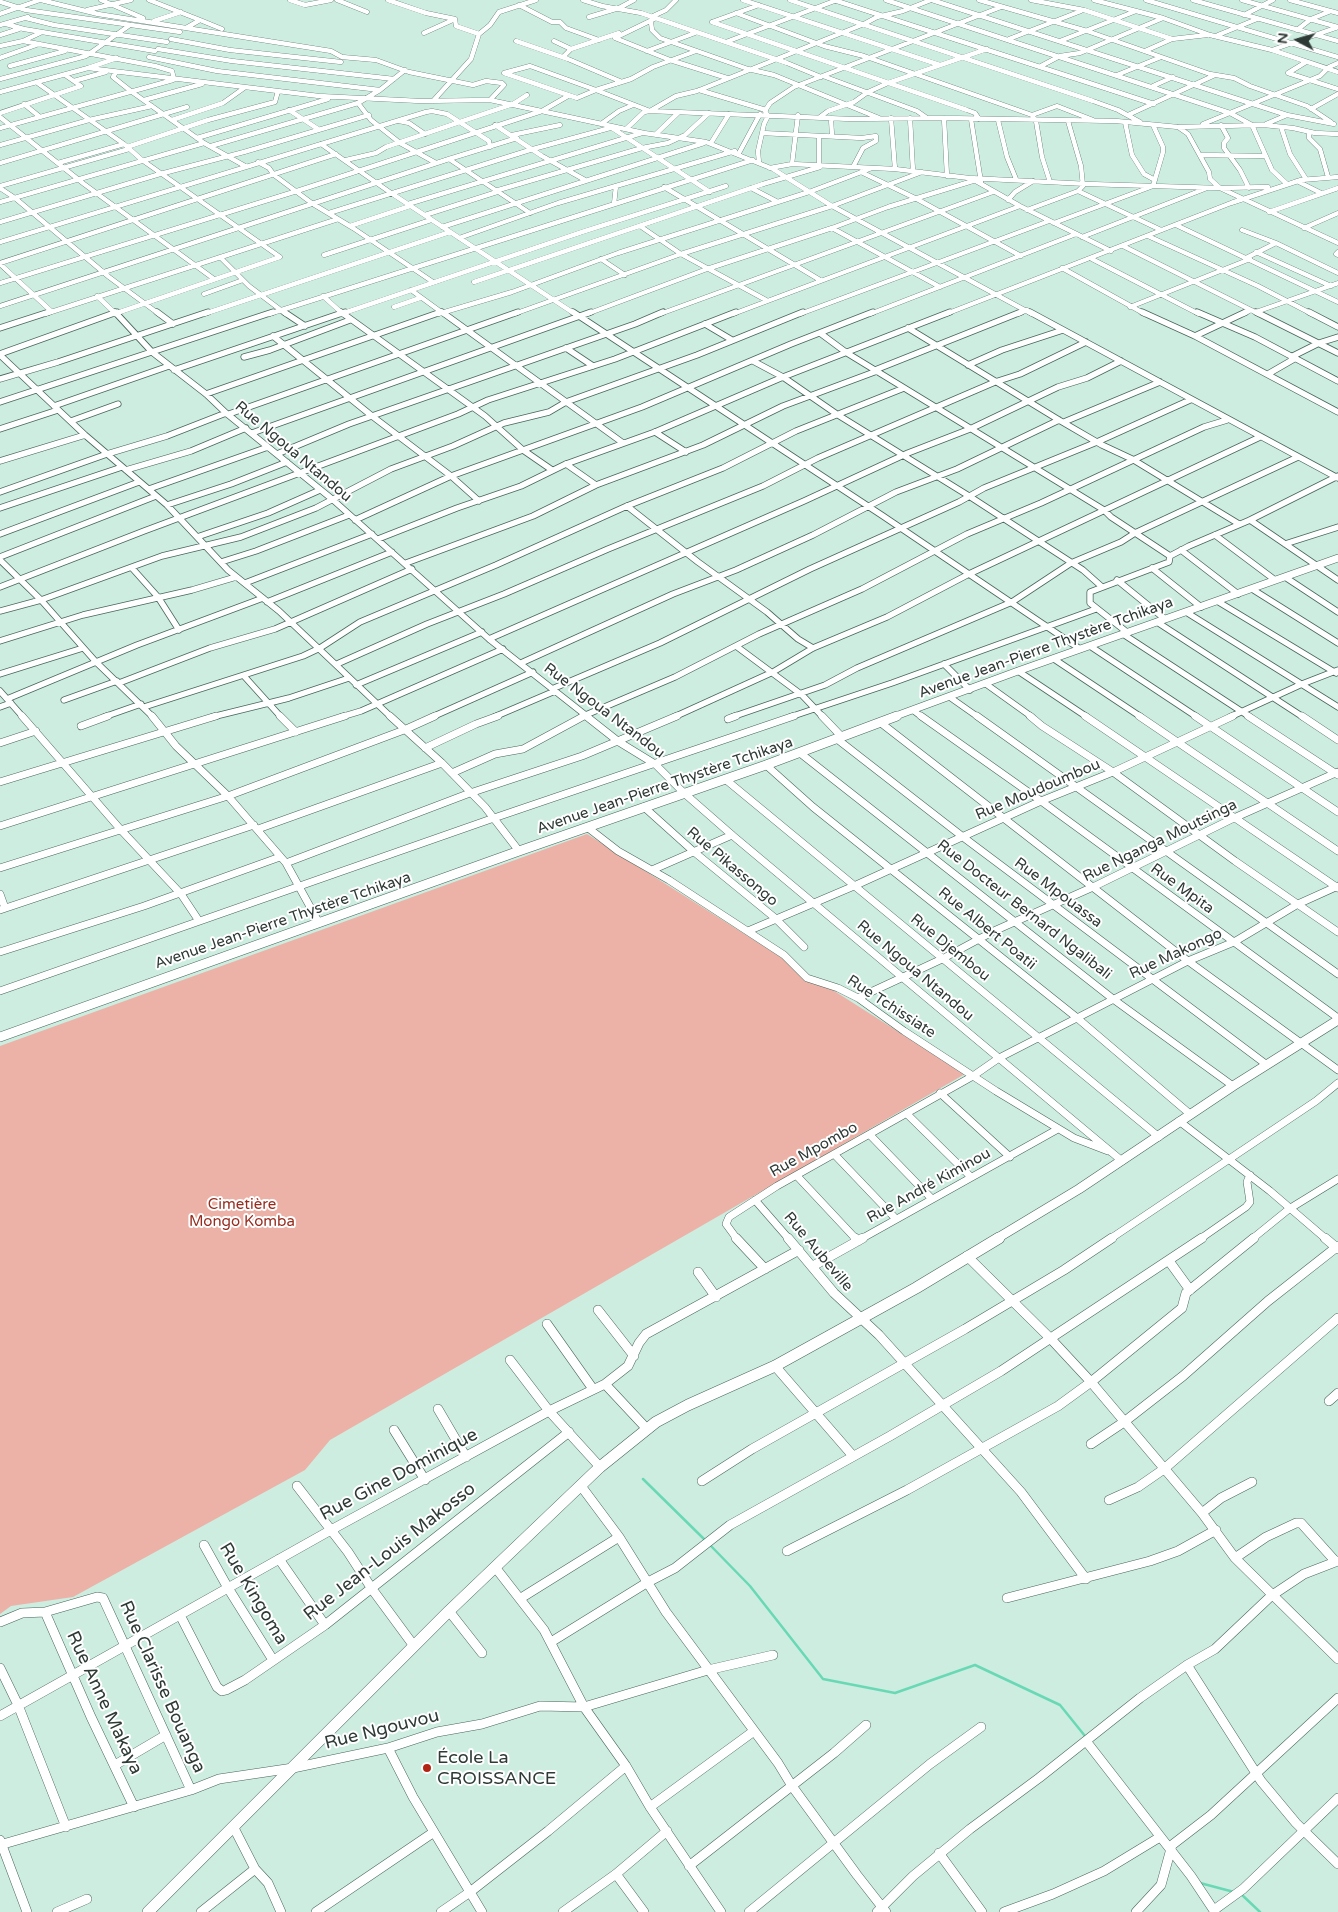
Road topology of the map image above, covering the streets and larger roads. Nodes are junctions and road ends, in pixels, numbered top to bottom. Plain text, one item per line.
1 (7, 0) edge
2 (40, 0) edge
3 (100, 0) edge
4 (131, 0) edge
5 (149, 0) edge
6 (290, 0) edge
7 (332, 0) edge
8 (337, 0) edge
9 (388, 0) edge
10 (536, 0) edge
11 (583, 0) edge
12 (634, 0) edge
13 (676, 0) edge
14 (743, 0) edge
15 (790, 0) edge
16 (835, 0) edge
17 (886, 0) edge
18 (932, 0) edge
19 (979, 0) edge
20 (1031, 0) edge
21 (1094, 0) edge
22 (1107, 0) edge
23 (1146, 0) edge
24 (1242, 0) edge
25 (1273, 0) edge
26 (1290, 0) edge
27 (1202, 1) edge
28 (0, 2) edge
29 (1102, 2) junction
30 (1193, 2) edge
31 (112, 5) junction
32 (519, 5) junction
33 (760, 5) junction
34 (1263, 6) junction
35 (1001, 7) junction
36 (1168, 7) junction
37 (1188, 7) dead end
38 (20, 8) junction
39 (619, 8) junction
40 (911, 8) junction
41 (1338, 8) edge
42 (817, 9) junction
43 (1161, 9) dead end
44 (1176, 9) junction
45 (1084, 10) junction
46 (82, 11) junction
47 (1136, 11) junction
48 (1330, 11) junction
49 (43, 12) junction
50 (181, 12) junction
51 (367, 12) dead end
52 (1154, 12) dead end
53 (736, 13) junction
54 (1338, 13) edge
55 (0, 14) edge
56 (1147, 14) junction
57 (884, 15) junction
58 (1244, 15) junction
59 (68, 16) junction
60 (980, 16) junction
61 (590, 17) dead end
62 (796, 17) junction
63 (26, 18) junction
64 (1163, 18) junction
65 (454, 19) junction
66 (653, 19) junction
67 (1257, 19) junction
68 (1311, 19) junction
69 (200, 20) junction
70 (1113, 21) junction
71 (149, 22) junction
72 (1052, 22) junction
73 (6, 24) junction
74 (864, 24) junction
75 (960, 24) junction
76 (0, 25) edge
77 (54, 25) junction
78 (130, 25) junction
79 (140, 26) junction
80 (770, 26) junction
81 (188, 27) junction
82 (20, 28) junction
83 (1240, 28) junction
84 (1138, 29) junction
85 (1297, 30) junction
86 (934, 31) junction
87 (1030, 31) junction
88 (43, 32) junction
89 (180, 32) junction
90 (629, 32) junction
91 (1087, 32) junction
92 (227, 33) junction
93 (424, 33) dead end
94 (696, 33) junction
95 (841, 33) junction
96 (479, 34) junction
97 (746, 34) junction
98 (116, 35) junction
99 (1210, 35) junction
100 (1316, 35) junction
101 (0, 36) edge
102 (610, 36) junction
103 (616, 38) junction
104 (1009, 39) junction
105 (1172, 39) junction
106 (23, 40) junction
107 (169, 40) junction
108 (599, 40) junction
109 (1112, 40) junction
110 (516, 41) dead end
111 (554, 41) dead end
112 (912, 41) junction
113 (1060, 41) junction
114 (1338, 41) edge
115 (670, 42) junction
116 (726, 42) junction
117 (816, 42) junction
118 (1292, 43) junction
119 (39, 44) junction
120 (103, 44) junction
121 (0, 46) edge
122 (571, 49) junction
123 (987, 49) junction
124 (1088, 49) junction
125 (67, 50) junction
126 (157, 50) junction
127 (795, 50) junction
128 (889, 50) junction
129 (1145, 50) junction
130 (1272, 50) junction
131 (647, 51) junction
132 (696, 51) junction
133 (89, 54) junction
134 (1060, 56) junction
135 (149, 57) junction
136 (563, 57) junction
137 (1161, 57) junction
138 (1338, 57) edge
139 (0, 58) edge
140 (117, 58) junction
141 (869, 58) junction
142 (963, 58) junction
143 (773, 59) junction
144 (670, 60) junction
145 (31, 61) junction
146 (141, 62) junction
147 (341, 62) dead end
148 (1306, 62) junction
149 (1338, 63) edge
150 (10, 66) junction
151 (940, 66) junction
152 (1041, 66) junction
153 (1140, 66) junction
154 (42, 68) junction
155 (88, 68) junction
156 (846, 68) junction
157 (748, 69) junction
158 (1327, 69) junction
159 (405, 70) junction
160 (108, 71) junction
161 (116, 72) junction
162 (1338, 72) edge
163 (126, 73) junction
164 (504, 73) junction
165 (20, 74) junction
166 (65, 75) junction
167 (915, 75) junction
168 (1117, 75) junction
169 (1215, 75) junction
170 (822, 76) junction
171 (1173, 77) junction
172 (728, 78) junction
173 (0, 79) edge
174 (176, 79) junction
175 (394, 79) junction
176 (453, 80) junction
177 (74, 81) junction
178 (486, 81) junction
179 (1309, 81) junction
180 (622, 82) junction
181 (33, 83) junction
182 (206, 83) junction
183 (888, 83) junction
184 (797, 84) junction
185 (1196, 84) junction
186 (1152, 86) junction
187 (244, 88) junction
188 (1338, 89) edge
189 (267, 90) junction
190 (380, 90) junction
191 (596, 90) junction
192 (699, 90) junction
193 (278, 91) junction
194 (0, 92) edge
195 (132, 92) junction
196 (866, 93) junction
197 (56, 94) junction
198 (1176, 94) junction
199 (1275, 94) junction
200 (1338, 94) edge
201 (253, 95) dead end
202 (527, 95) dead end
203 (568, 96) junction
204 (334, 97) junction
205 (1331, 98) junction
206 (366, 99) junction
207 (144, 100) junction
208 (490, 100) junction
209 (433, 101) junction
210 (1338, 102) edge
211 (358, 103) junction
212 (1252, 103) junction
213 (24, 104) junction
214 (514, 104) junction
215 (847, 104) junction
216 (1154, 104) junction
217 (633, 105) junction
218 (152, 106) junction
219 (187, 107) dead end
220 (75, 108) junction
221 (1311, 109) junction
222 (289, 110) junction
223 (542, 111) junction
224 (650, 111) junction
225 (680, 112) junction
226 (766, 112) junction
227 (0, 113) edge
228 (709, 113) junction
229 (1230, 113) junction
230 (164, 114) junction
231 (369, 114) junction
232 (729, 114) junction
233 (760, 114) junction
234 (1032, 115) junction
235 (1128, 115) junction
236 (1287, 115) junction
237 (798, 116) junction
238 (0, 117) edge
239 (40, 117) junction
240 (819, 118) junction
241 (831, 118) junction
242 (879, 118) junction
243 (891, 118) junction
244 (910, 118) junction
245 (927, 118) junction
246 (944, 118) junction
247 (304, 119) junction
248 (971, 119) junction
249 (979, 119) junction
250 (90, 120) junction
251 (172, 120) junction
252 (998, 120) junction
253 (392, 121) junction
254 (1036, 121) junction
255 (1068, 121) junction
256 (1095, 121) junction
257 (457, 122) junction
258 (1125, 122) junction
259 (1145, 124) junction
260 (11, 125) junction
261 (495, 125) junction
262 (560, 125) dead end
263 (605, 125) junction
264 (1153, 125) junction
265 (1221, 125) junction
266 (1252, 125) junction
267 (1336, 125) edge
268 (378, 126) junction
269 (1178, 126) junction
270 (1199, 126) junction
271 (1264, 126) junction
272 (1281, 127) junction
273 (0, 128) edge
274 (184, 128) junction
275 (318, 129) junction
276 (626, 129) junction
277 (474, 132) junction
278 (1309, 132) junction
279 (106, 133) junction
280 (644, 133) junction
281 (762, 133) junction
282 (425, 134) junction
283 (656, 134) junction
284 (796, 134) junction
285 (1338, 134) edge
286 (819, 136) junction
287 (832, 136) junction
288 (514, 137) junction
289 (626, 137) junction
290 (26, 138) junction
291 (197, 138) junction
292 (680, 138) junction
293 (204, 143) junction
294 (400, 143) junction
295 (708, 143) junction
296 (321, 144) junction
297 (0, 145) edge
298 (127, 146) junction
299 (211, 146) junction
300 (490, 147) junction
301 (642, 148) junction
302 (533, 149) junction
303 (43, 151) junction
304 (417, 151) junction
305 (737, 152) junction
306 (336, 154) junction
307 (1200, 155) junction
308 (227, 156) junction
309 (1228, 156) junction
310 (1264, 156) junction
311 (656, 158) junction
312 (450, 159) junction
313 (142, 160) junction
314 (346, 160) junction
315 (549, 160) junction
316 (754, 160) junction
317 (258, 162) junction
318 (0, 163) edge
319 (58, 163) junction
320 (436, 163) junction
321 (760, 163) junction
322 (792, 164) junction
323 (819, 165) junction
324 (245, 166) junction
325 (826, 166) junction
326 (63, 167) junction
327 (853, 167) junction
328 (770, 168) junction
329 (872, 168) junction
330 (673, 169) junction
331 (895, 169) junction
332 (361, 170) junction
333 (466, 170) junction
334 (567, 170) junction
335 (913, 171) junction
336 (861, 172) junction
337 (922, 172) junction
338 (160, 174) junction
339 (274, 175) junction
340 (947, 176) junction
341 (785, 177) junction
342 (1328, 177) junction
343 (1338, 177) edge
344 (78, 179) junction
345 (690, 179) junction
346 (1016, 179) junction
347 (1306, 179) junction
348 (585, 180) junction
349 (1034, 180) junction
350 (1155, 180) junction
351 (481, 181) junction
352 (979, 181) junction
353 (1297, 181) junction
354 (377, 182) junction
355 (1050, 182) junction
356 (1083, 184) junction
357 (1287, 184) junction
358 (886, 185) junction
359 (616, 186) junction
360 (726, 186) dead end
361 (1153, 186) junction
362 (1279, 186) junction
363 (0, 187) edge
364 (180, 187) junction
365 (664, 187) junction
366 (1210, 187) junction
367 (751, 188) junction
368 (1220, 188) junction
369 (1249, 188) junction
370 (1338, 188) edge
371 (297, 191) junction
372 (1078, 191) junction
373 (496, 192) junction
374 (710, 192) junction
375 (809, 192) junction
376 (993, 192) junction
377 (96, 193) junction
378 (391, 193) junction
379 (1321, 193) junction
380 (16, 198) junction
381 (915, 198) junction
382 (684, 199) junction
383 (1243, 199) junction
384 (197, 200) junction
385 (1008, 200) junction
386 (776, 201) junction
387 (0, 202) edge
388 (513, 203) junction
389 (313, 204) junction
390 (614, 204) junction
391 (1107, 204) junction
392 (409, 205) junction
393 (695, 206) junction
394 (832, 206) junction
395 (1020, 206) junction
396 (116, 207) junction
397 (1027, 210) junction
398 (939, 211) junction
399 (32, 212) junction
400 (1269, 212) junction
401 (329, 213) junction
402 (530, 213) junction
403 (1338, 213) edge
404 (220, 215) junction
405 (425, 216) junction
406 (1133, 217) junction
407 (338, 219) junction
408 (857, 219) junction
409 (431, 220) junction
410 (719, 220) junction
411 (135, 221) junction
412 (0, 222) edge
413 (1051, 222) junction
414 (1176, 225) junction
415 (350, 226) junction
416 (640, 226) junction
417 (966, 226) junction
418 (49, 227) junction
419 (442, 227) junction
420 (238, 228) junction
421 (832, 228) junction
422 (1304, 228) junction
423 (1161, 230) junction
424 (1242, 230) dead end
425 (450, 232) junction
426 (882, 232) junction
427 (155, 235) junction
428 (745, 235) junction
429 (1079, 236) junction
430 (1148, 236) junction
431 (459, 238) junction
432 (370, 239) junction
433 (660, 239) junction
434 (859, 241) junction
435 (0, 242) edge
436 (66, 242) junction
437 (993, 242) junction
438 (1337, 242) edge
439 (1276, 243) junction
440 (259, 244) junction
441 (909, 246) junction
442 (1124, 246) junction
443 (769, 248) junction
444 (476, 249) junction
445 (174, 250) junction
446 (1111, 251) junction
447 (1256, 252) junction
448 (390, 253) junction
449 (681, 254) junction
450 (324, 255) dead end
451 (884, 256) junction
452 (1020, 256) junction
453 (85, 257) junction
454 (220, 257) junction
455 (1092, 258) junction
456 (1248, 258) junction
457 (601, 259) junction
458 (496, 262) junction
459 (794, 263) junction
460 (939, 263) junction
461 (0, 264) edge
462 (194, 265) junction
463 (411, 267) junction
464 (1062, 268) junction
465 (707, 269) junction
466 (508, 270) junction
467 (1223, 270) junction
468 (104, 272) junction
469 (236, 272) junction
470 (911, 272) junction
471 (1338, 273) edge
472 (625, 275) junction
473 (965, 277) junction
474 (15, 279) junction
475 (214, 279) junction
476 (243, 280) junction
477 (820, 280) junction
478 (1194, 281) junction
479 (432, 282) junction
480 (474, 282) dead end
481 (1338, 282) edge
482 (0, 283) edge
483 (737, 284) junction
484 (530, 285) junction
485 (1331, 286) junction
486 (125, 287) junction
487 (940, 287) junction
488 (411, 290) junction
489 (1317, 292) junction
490 (204, 294) dead end
491 (995, 294) junction
492 (1161, 294) junction
493 (32, 295) junction
494 (262, 295) junction
495 (97, 296) junction
496 (323, 296) junction
497 (420, 298) junction
498 (555, 300) junction
499 (766, 300) junction
500 (1289, 302) junction
501 (1338, 302) edge
502 (147, 303) junction
503 (0, 306) edge
504 (394, 307) dead end
505 (1130, 307) junction
506 (1027, 310) junction
507 (51, 311) junction
508 (281, 311) junction
509 (1254, 311) junction
510 (341, 312) junction
511 (442, 312) junction
512 (116, 313) junction
513 (579, 317) junction
514 (350, 320) junction
515 (1224, 323) junction
516 (173, 324) junction
517 (705, 324) junction
518 (305, 326) junction
519 (1338, 327) edge
520 (0, 328) edge
521 (908, 328) junction
522 (467, 329) junction
523 (1063, 330) junction
524 (820, 333) junction
525 (606, 334) junction
526 (136, 335) junction
527 (274, 336) junction
528 (375, 336) junction
529 (1195, 336) junction
530 (1338, 337) edge
531 (732, 340) junction
532 (1086, 342) junction
533 (1318, 343) junction
534 (284, 344) junction
535 (937, 346) junction
536 (492, 347) junction
537 (566, 348) junction
538 (632, 351) junction
539 (152, 352) junction
540 (847, 353) junction
541 (1338, 353) edge
542 (398, 354) junction
543 (0, 355) edge
544 (244, 357) dead end
545 (1293, 358) junction
546 (303, 361) junction
547 (753, 361) junction
548 (1121, 361) junction
549 (516, 365) junction
550 (968, 365) junction
551 (593, 366) junction
552 (171, 368) junction
553 (659, 370) junction
554 (876, 371) junction
555 (423, 372) junction
556 (18, 373) junction
557 (1268, 374) junction
558 (783, 377) junction
559 (0, 378) edge
560 (326, 379) junction
561 (1338, 381) edge
562 (538, 382) junction
563 (996, 382) junction
564 (1160, 382) junction
565 (686, 387) junction
566 (904, 388) junction
567 (36, 389) junction
568 (446, 389) junction
569 (206, 394) junction
570 (811, 395) junction
571 (349, 397) junction
572 (1190, 400) junction
573 (1028, 401) junction
574 (0, 402) edge
575 (566, 402) junction
576 (118, 404) dead end
577 (473, 407) junction
578 (714, 407) junction
579 (937, 407) junction
580 (56, 408) junction
581 (1338, 412) edge
582 (228, 414) junction
583 (838, 414) junction
584 (372, 416) junction
585 (1227, 420) junction
586 (71, 421) junction
587 (1061, 421) junction
588 (594, 422) junction
589 (744, 425) junction
590 (498, 426) junction
591 (0, 429) edge
592 (970, 429) junction
593 (249, 430) junction
594 (655, 432) junction
595 (86, 435) junction
596 (398, 435) junction
597 (870, 435) junction
598 (1260, 437) junction
599 (623, 442) junction
600 (1097, 442) junction
601 (772, 444) junction
602 (268, 447) junction
603 (1002, 448) junction
604 (523, 450) junction
605 (686, 452) junction
606 (107, 454) junction
607 (277, 454) junction
608 (904, 454) junction
609 (425, 456) junction
610 (1298, 457) junction
611 (1132, 459) junction
612 (0, 461) edge
613 (286, 462) junction
614 (566, 464) junction
615 (804, 465) junction
616 (1034, 467) junction
617 (124, 469) junction
618 (552, 470) junction
619 (300, 473) junction
620 (451, 476) junction
621 (937, 477) junction
622 (1337, 477) edge
623 (1167, 481) junction
624 (139, 482) junction
625 (596, 485) junction
626 (838, 486) junction
627 (149, 489) junction
628 (1069, 489) junction
629 (320, 490) junction
630 (0, 492) edge
631 (156, 496) junction
632 (969, 496) junction
633 (332, 499) junction
634 (479, 501) junction
635 (1203, 502) junction
636 (167, 505) junction
637 (627, 506) junction
638 (868, 506) junction
639 (0, 508) edge
640 (1104, 510) junction
641 (349, 515) junction
642 (1003, 518) junction
643 (180, 519) junction
644 (355, 520) junction
645 (1250, 520) junction
646 (1239, 524) junction
647 (1338, 528) edge
648 (658, 529) junction
649 (903, 529) junction
650 (1135, 533) junction
651 (0, 534) edge
652 (372, 534) junction
653 (1215, 535) junction
654 (197, 537) junction
655 (378, 539) junction
656 (1038, 541) junction
657 (1285, 544) junction
658 (204, 545) junction
659 (1180, 550) junction
660 (936, 551) junction
661 (392, 552) junction
662 (687, 553) junction
663 (1170, 556) junction
664 (0, 558) edge
665 (1338, 558) edge
666 (221, 562) junction
667 (406, 563) junction
668 (1072, 563) junction
669 (1316, 566) junction
670 (132, 568) junction
671 (1152, 568) junction
672 (412, 569) junction
673 (969, 574) junction
674 (236, 577) junction
675 (718, 577) junction
676 (1285, 577) junction
677 (20, 580) junction
678 (1117, 580) junction
679 (1275, 580) junction
680 (1338, 580) edge
681 (245, 583) junction
682 (1101, 586) junction
683 (0, 587) edge
684 (1252, 589) junction
685 (434, 590) junction
686 (1238, 594) junction
687 (158, 597) junction
688 (41, 600) junction
689 (265, 600) junction
690 (748, 600) junction
691 (1012, 602) junction
692 (1217, 602) junction
693 (1201, 606) junction
694 (1096, 609) junction
695 (0, 611) edge
696 (459, 612) junction
697 (1186, 612) junction
698 (1338, 612) edge
699 (290, 621) junction
700 (1161, 621) junction
701 (61, 622) junction
702 (780, 624) junction
703 (1047, 626) junction
704 (179, 630) junction
705 (482, 632) junction
706 (1125, 633) junction
707 (489, 639) junction
708 (0, 641) edge
709 (1338, 643) edge
710 (736, 646) junction
711 (1090, 646) junction
712 (82, 648) junction
713 (320, 648) junction
714 (813, 648) junction
715 (502, 649) junction
716 (1080, 649) junction
717 (1054, 659) junction
718 (96, 662) junction
719 (521, 663) junction
720 (336, 664) junction
721 (944, 664) junction
722 (1018, 671) junction
723 (533, 672) junction
724 (772, 672) junction
725 (1336, 672) edge
726 (0, 674) edge
727 (244, 676) junction
728 (349, 678) junction
729 (118, 682) junction
730 (986, 684) junction
731 (1302, 684) junction
732 (356, 685) junction
733 (553, 690) junction
734 (970, 690) junction
735 (0, 691) edge
736 (802, 694) junction
737 (951, 698) junction
738 (1273, 698) junction
739 (64, 700) dead end
740 (9, 701) junction
741 (267, 703) junction
742 (142, 705) junction
743 (377, 705) junction
744 (0, 707) edge
745 (1338, 707) edge
746 (814, 708) junction
747 (914, 711) junction
748 (1240, 712) junction
749 (586, 715) junction
750 (728, 719) dead end
751 (881, 723) junction
752 (81, 726) dead end
753 (1210, 728) junction
754 (404, 730) junction
755 (36, 731) junction
756 (164, 732) junction
757 (296, 732) junction
758 (840, 738) junction
759 (1338, 740) edge
760 (619, 742) junction
761 (1177, 742) junction
762 (0, 744) edge
763 (425, 748) junction
764 (800, 753) junction
765 (1144, 757) junction
766 (63, 762) junction
767 (193, 763) junction
768 (442, 763) junction
769 (655, 764) junction
770 (766, 766) junction
771 (452, 772) junction
772 (1113, 772) junction
773 (1337, 774) edge
774 (725, 779) junction
775 (0, 782) edge
776 (1076, 787) junction
777 (1301, 788) junction
778 (470, 793) junction
779 (684, 793) junction
780 (93, 796) junction
781 (228, 796) junction
782 (1041, 801) junction
783 (1267, 803) junction
784 (644, 807) junction
785 (1338, 812) edge
786 (494, 818) junction
787 (1234, 818) junction
788 (1002, 819) junction
789 (0, 826) edge
790 (587, 827) junction
791 (256, 828) junction
792 (122, 830) junction
793 (732, 835) junction
794 (1200, 836) junction
795 (963, 837) junction
796 (519, 851) junction
797 (927, 851) junction
798 (1166, 851) junction
799 (1338, 851) edge
800 (693, 852) junction
801 (280, 856) junction
802 (150, 861) junction
803 (286, 863) junction
804 (0, 868) edge
805 (1133, 868) junction
806 (890, 869) junction
807 (652, 870) junction
808 (300, 886) junction
809 (854, 886) junction
810 (1093, 887) junction
811 (1337, 887) edge
812 (0, 894) edge
813 (180, 894) junction
814 (814, 903) junction
815 (1298, 904) junction
816 (1053, 905) junction
817 (3, 909) edge
818 (775, 918) junction
819 (199, 921) junction
820 (1016, 922) junction
821 (1267, 922) junction
822 (319, 923) junction
823 (748, 931) junction
824 (1338, 932) edge
825 (978, 940) junction
826 (1234, 942) junction
827 (804, 947) dead end
828 (0, 952) edge
829 (942, 959) junction
830 (1188, 961) junction
831 (1338, 974) edge
832 (903, 977) junction
833 (1153, 980) junction
834 (0, 991) edge
835 (858, 998) junction
836 (1113, 999) junction
837 (1076, 1017) junction
838 (1338, 1019) edge
839 (0, 1037) edge
840 (1037, 1038) junction
841 (1301, 1044) junction
842 (999, 1058) junction
843 (1267, 1065) junction
844 (1338, 1070) edge
845 (973, 1076) junction
846 (1338, 1083) edge
847 (1232, 1086) junction
848 (940, 1093) junction
849 (907, 1114) junction
850 (1190, 1114) junction
851 (1179, 1121) junction
852 (1058, 1129) junction
853 (870, 1135) junction
854 (1159, 1137) junction
855 (1111, 1152) junction
856 (834, 1154) junction
857 (1010, 1156) junction
858 (1229, 1159) junction
859 (1122, 1161) junction
860 (797, 1176) junction
861 (1250, 1176) junction
862 (971, 1177) junction
863 (1338, 1179) edge
864 (931, 1198) junction
865 (755, 1200) junction
866 (1289, 1209) junction
867 (896, 1219) junction
868 (858, 1241) junction
869 (1337, 1247) edge
870 (799, 1250) junction
871 (967, 1256) junction
872 (1169, 1261) junction
873 (813, 1266) junction
874 (765, 1269) junction
875 (698, 1272) dead end
876 (1190, 1290) junction
877 (716, 1297) junction
878 (1012, 1301) junction
879 (598, 1310) dead end
880 (862, 1318) junction
881 (1338, 1318) edge
882 (547, 1324) dead end
883 (1051, 1339) junction
884 (634, 1356) junction
885 (510, 1360) dead end
886 (905, 1362) junction
887 (775, 1366) junction
888 (1091, 1382) junction
889 (606, 1384) junction
890 (593, 1389) junction
891 (1338, 1393) edge
892 (1329, 1401) dead end
893 (943, 1404) junction
894 (438, 1409) dead end
895 (549, 1411) junction
896 (816, 1414) junction
897 (1124, 1422) junction
898 (647, 1429) junction
899 (394, 1430) dead end
900 (569, 1432) junction
901 (1091, 1444) dead end
902 (982, 1447) junction
903 (853, 1456) junction
904 (466, 1457) junction
905 (600, 1467) junction
906 (1164, 1469) junction
907 (425, 1480) junction
908 (702, 1481) dead end
909 (1252, 1482) dead end
910 (297, 1486) dead end
911 (581, 1486) junction
912 (1109, 1500) dead end
913 (1202, 1513) junction
914 (331, 1530) junction
915 (1216, 1530) junction
916 (619, 1537) junction
917 (204, 1545) dead end
918 (787, 1552) dead end
919 (1235, 1558) junction
920 (279, 1559) junction
921 (1337, 1562) edge
922 (495, 1567) junction
923 (1086, 1579) junction
924 (648, 1582) junction
925 (228, 1588) junction
926 (372, 1589) junction
927 (1272, 1596) junction
928 (521, 1598) junction
929 (1007, 1598) dead end
930 (449, 1611) junction
931 (45, 1612) junction
932 (180, 1615) junction
933 (0, 1622) edge
934 (325, 1625) junction
935 (550, 1642) junction
936 (125, 1645) junction
937 (414, 1646) junction
938 (482, 1653) dead end
939 (773, 1655) dead end
940 (1338, 1659) edge
941 (273, 1660) junction
942 (1187, 1665) junction
943 (0, 1668) edge
944 (708, 1670) junction
945 (72, 1675) junction
946 (1338, 1698) edge
947 (18, 1705) junction
948 (584, 1707) junction
949 (0, 1716) edge
950 (866, 1725) dead end
951 (981, 1727) dead end
952 (754, 1731) junction
953 (166, 1735) junction
954 (1086, 1741) junction
955 (388, 1748) junction
956 (115, 1765) junction
957 (626, 1766) junction
958 (293, 1768) junction
959 (1257, 1774) junction
960 (792, 1786) junction
961 (192, 1790) junction
962 (1338, 1798) edge
963 (134, 1807) junction
964 (650, 1807) junction
965 (66, 1826) junction
966 (234, 1828) junction
967 (1304, 1830) junction
968 (667, 1831) junction
969 (434, 1832) junction
970 (1160, 1837) junction
971 (1, 1843) edge
972 (834, 1843) junction
973 (1170, 1849) junction
974 (939, 1853) junction
975 (1338, 1864) edge
976 (689, 1866) junction
977 (255, 1869) junction
978 (616, 1874) junction
979 (470, 1892) junction
980 (86, 1899) dead end
981 (882, 1910) edge
982 (1215, 1911) edge
983 (27, 1912) edge
984 (58, 1912) edge
985 (148, 1912) edge
986 (201, 1912) edge
987 (281, 1912) edge
988 (316, 1912) edge
989 (441, 1912) edge
990 (482, 1912) edge
991 (563, 1912) edge
992 (644, 1912) edge
993 (721, 1912) edge
994 (749, 1912) edge
995 (982, 1912) edge
996 (1004, 1912) edge
997 (1136, 1912) edge

1 - 28 street
2 - 38 street
2 - 46 street
3 - 31 street
4 - 31 street
5 - 50 street
6 - 7 street
8 - 51 street
9 - 65 street
10 - 32 street
11 - 39 street
12 - 39 street
13 - 66 street
14 - 33 street
15 - 42 street
16 - 42 street
16 - 57 street
17 - 40 street
18 - 40 street
18 - 60 street
19 - 35 street
20 - 45 street
21 - 29 street
22 - 29 street
23 - 36 street
24 - 34 street
25 - 34 street
26 - 48 street
27 - 30 street
27 - 58 street
28 - 38 street
29 - 47 street
31 - 46 street
31 - 71 street
32 - 96 street
32 - 108 street
33 - 53 street
33 - 62 street
34 - 58 street
34 - 68 street
35 - 60 street
35 - 72 street
36 - 43 street
36 - 44 street
37 - 44 street
38 - 49 street
38 - 55 street
39 - 61 street
39 - 66 street
40 - 57 street
40 - 75 street
41 - 48 street
42 - 62 street
42 - 74 street
44 - 83 street
45 - 70 street
45 - 72 street
46 - 59 street
46 - 71 street
47 - 56 street
47 - 70 street
48 - 54 street
48 - 68 street
49 - 59 street
49 - 63 street
50 - 69 street
50 - 71 street
52 - 56 street
53 - 80 street
53 - 97 street
56 - 64 street
57 - 74 street
57 - 86 street
58 - 67 street
59 - 77 street
59 - 78 street
60 - 75 street
60 - 87 street
62 - 80 street
62 - 95 street
63 - 73 street
63 - 77 street
64 - 84 street
64 - 99 street
65 - 93 street
65 - 96 street
66 - 90 street
66 - 94 street
66 - 115 street
67 - 83 street
67 - 85 street
68 - 85 street
68 - 100 street
69 - 81 street
69 - 92 street
70 - 84 street
70 - 91 street
71 - 79 street
71 - 81 street
72 - 87 street
72 - 91 street
73 - 76 street
73 - 82 street
74 - 95 street
74 - 112 street
75 - 86 street
75 - 104 street
77 - 88 street
77 - 98 street
78 - 79 street
78 - 98 street
79 - 89 street
80 - 97 street
80 - 117 street
81 - 89 street
81 - 92 street
82 - 88 street
82 - 101 street
83 - 99 street
83 - 118 street
84 - 105 street
84 - 109 street
85 - 100 street
86 - 112 street
86 - 123 street
87 - 104 street
87 - 113 street
88 - 106 street
88 - 120 street
89 - 107 street
90 - 102 street
90 - 103 street
91 - 109 street
91 - 113 street
92 - 159 street
94 - 115 street
94 - 116 street
95 - 117 street
95 - 128 street
96 - 176 street
97 - 116 street
97 - 127 street
98 - 107 street
98 - 120 street
99 - 105 street
99 - 130 street
100 - 114 street
100 - 118 street
102 - 103 street
102 - 108 street
103 - 131 street
104 - 134 street
105 - 129 street
106 - 119 street
106 - 121 street
107 - 126 street
107 - 147 street
108 - 122 street
109 - 124 street
109 - 129 street
110 - 136 street
111 - 122 street
112 - 128 street
112 - 142 street
113 - 124 street
115 - 131 street
115 - 132 street
116 - 143 street
117 - 127 street
117 - 141 street
118 - 130 street
118 - 138 street
119 - 125 street
119 - 139 street
120 - 126 street
120 - 133 street
122 - 136 street
123 - 142 street
123 - 152 street
124 - 134 street
124 - 153 street
125 - 133 street
125 - 145 street
126 - 135 street
126 - 175 street
127 - 143 street
127 - 156 street
128 - 141 street
128 - 151 street
129 - 137 street
130 - 148 street
131 - 144 street
132 - 144 street
132 - 157 street
133 - 140 street
133 - 154 street
134 - 152 street
134 - 168 street
135 - 146 street
135 - 190 street
136 - 180 street
137 - 153 street
137 - 169 street
139 - 150 street
140 - 146 street
140 - 155 street
141 - 156 street
141 - 167 street
142 - 151 street
142 - 235 street
143 - 157 street
143 - 170 street
144 - 172 street
144 - 180 street
145 - 150 street
145 - 154 street
146 - 163 street
146 - 174 street
148 - 158 street
148 - 179 street
149 - 158 street
150 - 165 street
151 - 167 street
152 - 216 street
153 - 168 street
153 - 171 street
154 - 165 street
155 - 160 street
155 - 166 street
156 - 170 street
156 - 183 street
157 - 172 street
157 - 184 street
158 - 162 street
158 - 179 street
159 - 175 street
159 - 176 street
160 - 161 street
160 - 177 street
161 - 163 street
161 - 195 street
163 - 174 street
164 - 178 street
164 - 191 street
164 - 203 street
165 - 173 street
165 - 181 street
166 - 177 street
166 - 181 street
167 - 183 street
167 - 234 street
168 - 186 street
169 - 185 street
169 - 199 street
170 - 184 street
170 - 196 street
171 - 185 street
171 - 186 street
172 - 192 street
174 - 182 street
174 - 195 street
175 - 190 street
176 - 178 street
176 - 209 street
177 - 197 street
178 - 208 street
179 - 188 street
179 - 199 street
180 - 191 street
181 - 194 street
181 - 197 street
182 - 187 street
182 - 207 street
183 - 196 street
183 - 249 street
184 - 215 street
184 - 226 street
185 - 198 street
185 - 212 street
186 - 198 street
187 - 189 street
187 - 251 street
189 - 193 street
189 - 201 street
190 - 206 street
191 - 203 street
191 - 217 street
192 - 224 street
192 - 226 street
193 - 204 street
193 - 274 street
195 - 207 street
195 - 220 street
196 - 215 street
196 - 245 street
197 - 213 street
197 - 220 street
198 - 216 street
198 - 229 street
199 - 212 street
199 - 221 street
200 - 205 street
202 - 214 street
203 - 223 street
204 - 206 street
204 - 222 street
205 - 210 street
205 - 221 street
206 - 209 street
206 - 211 street
207 - 218 street
208 - 209 street
208 - 214 street
211 - 231 street
211 - 247 street
212 - 229 street
212 - 236 street
213 - 227 street
213 - 239 street
214 - 223 street
214 - 257 street
215 - 240 street
215 - 242 street
216 - 235 street
217 - 224 street
217 - 263 street
218 - 230 street
218 - 250 street
219 - 230 street
220 - 239 street
220 - 250 street
221 - 267 street
222 - 247 street
222 - 291 street
223 - 261 street
223 - 263 street
224 - 225 street
224 - 276 street
225 - 228 street
225 - 283 street
226 - 233 street
226 - 237 street
226 - 281 street
228 - 232 street
228 - 292 street
229 - 266 street
229 - 270 street
230 - 251 street
230 - 279 street
231 - 268 street
231 - 275 street
232 - 233 street
232 - 295 street
233 - 305 street
234 - 254 street
234 - 256 street
235 - 259 street
236 - 267 street
236 - 271 street
237 - 240 street
237 - 284 street
238 - 260 street
239 - 260 street
240 - 241 street
241 - 242 street
241 - 287 street
242 - 243 street
243 - 244 street
243 - 331 street
244 - 245 street
244 - 335 street
245 - 246 street
246 - 248 street
246 - 340 street
247 - 275 street
247 - 299 street
248 - 249 street
248 - 352 street
249 - 252 street
250 - 279 street
250 - 290 street
251 - 274 street
252 - 254 street
252 - 346 street
253 - 257 street
253 - 268 street
253 - 282 street
254 - 255 street
254 - 355 street
255 - 256 street
255 - 356 street
256 - 258 street
257 - 277 street
257 - 282 street
258 - 259 street
258 - 350 street
259 - 264 street
260 - 273 street
260 - 290 street
261 - 277 street
261 - 288 street
262 - 288 street
263 - 276 street
263 - 289 street
263 - 302 street
264 - 269 street
264 - 350 street
265 - 266 street
265 - 270 street
265 - 309 street
266 - 271 street
266 - 310 street
268 - 294 street
268 - 296 street
269 - 270 street
269 - 307 street
271 - 272 street
272 - 278 street
272 - 347 street
274 - 291 street
274 - 298 street
275 - 308 street
276 - 280 street
277 - 300 street
277 - 304 street
278 - 285 street
278 - 342 street
279 - 298 street
279 - 303 street
280 - 283 street
280 - 289 street
281 - 284 street
281 - 321 street
282 - 294 street
283 - 292 street
284 - 286 street
284 - 322 street
286 - 287 street
286 - 323 street
287 - 327 street
288 - 300 street
288 - 302 street
289 - 301 street
289 - 315 street
290 - 297 street
290 - 303 street
291 - 293 street
292 - 295 street
292 - 301 street
293 - 299 street
293 - 313 street
294 - 304 street
294 - 314 street
295 - 305 street
295 - 311 street
296 - 306 street
296 - 317 street
298 - 313 street
298 - 319 street
298 - 326 street
299 - 308 street
300 - 312 street
301 - 311 street
301 - 334 street
302 - 315 street
302 - 333 street
303 - 318 street
303 - 319 street
304 - 320 street
304 - 332 street
305 - 316 street
305 - 330 street
306 - 314 street
306 - 339 street
307 - 309 street
307 - 368 street
308 - 324 street
308 - 338 street
309 - 310 street
309 - 369 street
310 - 357 street
311 - 330 street
311 - 348 street
312 - 320 street
312 - 333 street
313 - 338 street
313 - 344 street
314 - 332 street
315 - 334 street
315 - 351 street
316 - 321 street
316 - 345 street
317 - 324 street
317 - 339 street
319 - 326 street
320 - 354 street
321 - 328 street
322 - 323 street
322 - 328 street
323 - 325 street
324 - 364 street
325 - 327 street
325 - 341 street
326 - 344 street
326 - 363 street
327 - 329 street
328 - 341 street
329 - 331 street
329 - 336 street
330 - 345 street
330 - 359 street
331 - 335 street
332 - 354 street
332 - 371 street
333 - 351 street
333 - 378 street
334 - 348 street
334 - 373 street
335 - 337 street
336 - 358 street
336 - 375 street
337 - 340 street
337 - 358 street
338 - 364 street
338 - 377 street
339 - 371 street
339 - 384 street
340 - 352 street
341 - 367 street
341 - 375 street
342 - 343 street
342 - 347 street
344 - 377 street
344 - 380 street
345 - 365 street
345 - 374 street
346 - 349 street
346 - 352 street
347 - 353 street
348 - 388 street
349 - 355 street
349 - 385 street
350 - 361 street
351 - 373 street
351 - 392 street
352 - 376 street
352 - 381 street
353 - 357 street
353 - 379 street
354 - 378 street
354 - 389 street
355 - 356 street
356 - 361 street
356 - 372 street
357 - 362 street
358 - 381 street
358 - 394 street
359 - 390 street
359 - 402 street
360 - 374 street
361 - 366 street
361 - 391 street
362 - 369 street
362 - 383 street
363 - 380 street
364 - 384 street
364 - 396 street
365 - 382 street
365 - 390 street
366 - 368 street
366 - 406 street
367 - 386 street
367 - 393 street
368 - 369 street
368 - 383 street
370 - 379 street
371 - 389 street
371 - 404 street
372 - 391 street
372 - 397 street
373 - 388 street
373 - 405 street
374 - 382 street
375 - 386 street
375 - 394 street
376 - 385 street
376 - 398 street
377 - 396 street
377 - 399 street
378 - 392 street
378 - 401 street
379 - 400 street
380 - 387 street
380 - 399 street
381 - 398 street
381 - 408 street
382 - 393 street
382 - 458 street
383 - 400 street
383 - 414 street
384 - 404 street
384 - 411 street
385 - 395 street
386 - 410 street
388 - 402 street
388 - 419 street
389 - 401 street
389 - 420 street
390 - 444 street
391 - 406 street
391 - 413 street
392 - 405 street
392 - 415 street
393 - 410 street
393 - 416 street
394 - 408 street
394 - 428 street
395 - 397 street
395 - 417 street
396 - 411 street
396 - 418 street
397 - 413 street
398 - 417 street
398 - 426 street
399 - 412 street
399 - 418 street
400 - 422 street
401 - 407 street
402 - 431 street
403 - 422 street
404 - 420 street
404 - 427 street
405 - 409 street
406 - 423 street
406 - 429 street
407 - 415 street
407 - 440 street
408 - 421 street
408 - 426 street
409 - 419 street
409 - 432 street
410 - 428 street
410 - 433 street
411 - 427 street
411 - 436 street
413 - 429 street
413 - 437 street
414 - 423 street
414 - 456 street
415 - 432 street
416 - 433 street
416 - 466 street
417 - 437 street
417 - 441 street
418 - 435 street
418 - 436 street
419 - 425 street
420 - 440 street
420 - 445 street
421 - 434 street
421 - 443 street
422 - 438 street
423 - 430 street
424 - 439 street
425 - 431 street
425 - 448 street
426 - 434 street
426 - 441 street
427 - 445 street
427 - 453 street
428 - 443 street
428 - 449 street
429 - 446 street
429 - 452 street
430 - 442 street
430 - 467 street
431 - 444 street
432 - 448 street
432 - 450 street
433 - 449 street
433 - 457 street
434 - 451 street
434 - 459 street
436 - 453 street
436 - 461 street
437 - 452 street
437 - 460 street
439 - 447 street
439 - 471 street
440 - 454 street
440 - 469 street
441 - 451 street
441 - 460 street
442 - 446 street
442 - 478 street
443 - 459 street
443 - 465 street
444 - 458 street
444 - 463 street
445 - 462 street
445 - 468 street
446 - 455 street
447 - 456 street
447 - 485 street
448 - 463 street
448 - 494 street
449 - 465 street
449 - 472 street
451 - 470 street
451 - 477 street
452 - 473 street
453 - 468 street
453 - 474 street
454 - 462 street
454 - 469 street
455 - 464 street
455 - 492 street
456 - 467 street
456 - 489 street
457 - 472 street
457 - 484 street
458 - 466 street
458 - 479 street
459 - 477 street
459 - 483 street
460 - 470 street
460 - 473 street
461 - 474 street
462 - 475 street
462 - 486 street
463 - 479 street
463 - 496 street
464 - 491 street
464 - 505 street
465 - 483 street
465 - 513 street
466 - 480 street
466 - 484 street
467 - 478 street
467 - 500 street
468 - 486 street
468 - 493 street
469 - 475 street
469 - 476 street
470 - 487 street
470 - 531 street
472 - 498 street
473 - 487 street
473 - 491 street
474 - 482 street
474 - 493 street
475 - 502 street
476 - 490 street
476 - 494 street
477 - 499 street
478 - 492 street
478 - 509 street
479 - 488 street
481 - 485 street
483 - 499 street
483 - 525 street
484 - 498 street
484 - 511 street
485 - 489 street
486 - 495 street
486 - 502 street
487 - 524 street
488 - 497 street
488 - 510 street
489 - 500 street
489 - 501 street
491 - 506 street
491 - 521 street
492 - 505 street
492 - 515 street
493 - 503 street
493 - 507 street
494 - 508 street
494 - 516 street
495 - 507 street
495 - 512 street, Rue Ngoua Ntandou
496 - 508 street
496 - 510 street
497 - 504 street
497 - 511 street
498 - 513 street
498 - 522 street
499 - 517 street
500 - 509 street
500 - 519 street
502 - 512 street
502 - 516 street
505 - 529 street
506 - 523 street
506 - 535 street
507 - 520 street
508 - 518 street
508 - 539 street
509 - 515 street
509 - 533 street
510 - 514 street
510 - 518 street
511 - 522 street
511 - 528 street
512 - 526 street, Rue Ngoua Ntandou
512 - 543 street
513 - 525 street
513 - 536 street
514 - 528 street
514 - 534 street
515 - 529 street
515 - 545 street
516 - 526 street
517 - 531 street
517 - 538 street
518 - 527 street
521 - 535 street
521 - 540 street
522 - 536 street
522 - 542 street
523 - 532 street
523 - 550 street
524 - 540 street
524 - 547 street
525 - 537 street
525 - 538 street
526 - 539 street, Rue Ngoua Ntandou
526 - 556 street
527 - 534 street
527 - 552 street
528 - 542 street
528 - 546 street
529 - 557 street
530 - 533 street
531 - 553 street
532 - 548 street
532 - 563 street
533 - 541 street
533 - 545 street
534 - 544 street
534 - 546 street
535 - 550 street
535 - 554 street
536 - 549 street
536 - 555 street
537 - 549 street
537 - 551 street
538 - 551 street
538 - 553 street
539 - 552 street, Rue Ngoua Ntandou
539 - 567 street
540 - 554 street
540 - 558 street
542 - 555 street
542 - 560 street
543 - 556 street
545 - 557 street
545 - 561 street
546 - 560 street
546 - 569 street
547 - 558 street
547 - 565 street
548 - 564 street
548 - 573 street
549 - 562 street
549 - 568 street
550 - 563 street
551 - 562 street
552 - 569 street, Rue Ngoua Ntandou
552 - 580 street
553 - 565 street
553 - 575 street
554 - 566 street
554 - 570 street
555 - 568 street
555 - 571 street
556 - 559 street
556 - 567 street
557 - 581 street
558 - 570 street
558 - 578 street
560 - 571 street
560 - 582 street
562 - 575 street
562 - 577 street
563 - 573 street
563 - 579 street
564 - 572 street
564 - 587 street
565 - 578 street
565 - 588 street
566 - 579 street
566 - 583 street
567 - 574 street
567 - 580 street
568 - 577 street
568 - 584 street
569 - 582 street, Rue Ngoua Ntandou
570 - 583 street
570 - 589 street
571 - 584 street
571 - 593 street
572 - 585 street
572 - 600 street
573 - 587 street
573 - 592 street
575 - 588 street
575 - 590 street
576 - 586 street
577 - 590 street
577 - 596 street
578 - 589 street
578 - 594 street
579 - 592 street
579 - 597 street
580 - 586 street
580 - 591 street
582 - 593 street, Rue Ngoua Ntandou
582 - 606 street
583 - 597 street
583 - 601 street
584 - 596 street
584 - 607 street
585 - 598 street
585 - 611 street
586 - 595 street
587 - 600 street
587 - 603 street
588 - 599 street
588 - 604 street
589 - 601 street
589 - 605 street
590 - 604 street
590 - 609 street
592 - 603 street
592 - 608 street
593 - 602 street, Rue Ngoua Ntandou
593 - 617 street
594 - 599 street
594 - 605 street
595 - 606 street
595 - 612 street
596 - 609 street
596 - 619 street
597 - 608 street
597 - 615 street
598 - 610 street
598 - 623 street
599 - 614 street
600 - 611 street
600 - 616 street
601 - 615 street
601 - 637 street
602 - 607 street, Rue Ngoua Ntandou
602 - 627 street
603 - 616 street
603 - 621 street
604 - 618 street
604 - 620 street
605 - 625 street
606 - 617 street
606 - 630 street
607 - 613 street, Rue Ngoua Ntandou
608 - 621 street
608 - 626 street
609 - 620 street
609 - 633 street
610 - 622 street
610 - 635 street
611 - 623 street
611 - 628 street
613 - 619 street, Rue Ngoua Ntandou
613 - 636 street
614 - 618 street
614 - 625 street
615 - 626 street
615 - 648 street
616 - 628 street
616 - 632 street
617 - 624 street
617 - 639 street
618 - 634 street
619 - 629 street, Rue Ngoua Ntandou
619 - 643 street
620 - 634 street
620 - 644 street
621 - 632 street
621 - 638 street
622 - 645 street
623 - 635 street
623 - 640 street
624 - 627 street
624 - 651 street
625 - 667 street
626 - 638 street
626 - 662 street
627 - 631 street
628 - 640 street
628 - 642 street
629 - 633 street, Rue Ngoua Ntandou
629 - 654 street
631 - 636 street
631 - 664 street
632 - 642 street
632 - 649 street
633 - 641 street, Rue Ngoua Ntandou
633 - 658 street
634 - 655 street
635 - 646 street
635 - 650 street
636 - 643 street
637 - 648 street
637 - 685 street
638 - 649 street
638 - 675 street
640 - 650 street
640 - 656 street
641 - 644 street, Rue Ngoua Ntandou
641 - 666 street
642 - 656 street
642 - 660 street
643 - 654 street
643 - 677 street
644 - 652 street, Rue Ngoua Ntandou
645 - 646 street
645 - 657 street
646 - 653 street
647 - 657 street
648 - 662 street
648 - 696 street
649 - 660 street
649 - 690 street
650 - 663 street
650 - 668 street
652 - 655 street, Rue Ngoua Ntandou
652 - 681 street
653 - 659 street
653 - 679 street
654 - 658 street
655 - 661 street, Rue Ngoua Ntandou
656 - 668 street
656 - 673 street
657 - 669 street
658 - 666 street
658 - 670 street
659 - 663 street
659 - 686 street
660 - 673 street
660 - 702 street
661 - 667 street, Rue Ngoua Ntandou
661 - 689 street
662 - 675 street
662 - 707 street
663 - 671 street
664 - 677 street
665 - 669 street, Avenue Jean-Pierre Thystère Tchikaya
666 - 674 street
667 - 672 street, Rue Ngoua Ntandou
668 - 682 street
668 - 691 street
669 - 676 street, Avenue Jean-Pierre Thystère Tchikaya
669 - 680 street
670 - 687 street
670 - 688 street
671 - 678 street
671 - 693 street
672 - 685 street, Rue Ngoua Ntandou
672 - 699 street
673 - 691 street
673 - 714 street
674 - 681 street
674 - 687 street
675 - 690 street
675 - 719 street
676 - 679 street, Avenue Jean-Pierre Thystère Tchikaya
676 - 698 street
677 - 683 street
677 - 688 street
678 - 682 street
678 - 700 street
679 - 684 street, Avenue Jean-Pierre Thystère Tchikaya
681 - 689 street
682 - 694 street
684 - 686 street, Avenue Jean-Pierre Thystère Tchikaya
684 - 709 street
685 - 696 street, Rue Ngoua Ntandou
685 - 713 street
686 - 692 street, Avenue Jean-Pierre Thystère Tchikaya
687 - 701 street
687 - 704 street
688 - 695 street
688 - 701 street
689 - 699 street
689 - 704 street
690 - 702 street
690 - 733 street
691 - 703 street
691 - 736 street
692 - 693 street, Avenue Jean-Pierre Thystère Tchikaya
692 - 725 street
693 - 697 street, Avenue Jean-Pierre Thystère Tchikaya
694 - 703 street
694 - 706 street
696 - 705 street, Rue Ngoua Ntandou
696 - 720 street
697 - 700 street, Avenue Jean-Pierre Thystère Tchikaya
697 - 731 street
699 - 713 street
699 - 729 street
700 - 706 street, Avenue Jean-Pierre Thystère Tchikaya
700 - 738 street
701 - 708 street
701 - 712 street
702 - 710 street
702 - 714 street
703 - 716 street
703 - 721 street
704 - 718 street
705 - 707 street, Rue Ngoua Ntandou
705 - 732 street
706 - 711 street, Avenue Jean-Pierre Thystère Tchikaya
706 - 748 street
707 - 715 street, Rue Ngoua Ntandou
710 - 724 street, Rue Mpouassa
710 - 749 street
711 - 716 street, Avenue Jean-Pierre Thystère Tchikaya
711 - 753 street
712 - 718 street
712 - 726 street
713 - 720 street
713 - 727 street
714 - 724 street
715 - 719 street, Rue Ngoua Ntandou
715 - 743 street
716 - 717 street, Avenue Jean-Pierre Thystère Tchikaya
717 - 722 street, Avenue Jean-Pierre Thystère Tchikaya
717 - 761 street
718 - 729 street
718 - 740 street
719 - 723 street, Rue Ngoua Ntandou
720 - 728 street
721 - 734 street
721 - 746 street
722 - 730 street, Avenue Jean-Pierre Thystère Tchikaya
722 - 765 street
723 - 733 street, Rue Ngoua Ntandou
723 - 754 street
724 - 736 street, Rue Mpouassa
724 - 760 street
725 - 731 street, Rue Moudoumbou
727 - 741 street
727 - 742 street
728 - 732 street
728 - 741 street
729 - 739 street
729 - 742 street
730 - 734 street, Avenue Jean-Pierre Thystère Tchikaya
730 - 772 street
731 - 738 street, Rue Moudoumbou
731 - 745 street
732 - 743 street
733 - 749 street, Rue Ngoua Ntandou
733 - 763 street
734 - 737 street, Avenue Jean-Pierre Thystère Tchikaya
735 - 740 street
736 - 746 street, Rue Mpouassa
736 - 750 street
737 - 747 street, Avenue Jean-Pierre Thystère Tchikaya
737 - 776 street
738 - 748 street, Rue Moudoumbou
738 - 759 street
740 - 744 street
740 - 755 street
741 - 756 street
741 - 757 street
742 - 752 street
742 - 756 street
743 - 754 street
743 - 757 street
746 - 758 street, Rue Mpouassa
746 - 769 street
747 - 751 street, Avenue Jean-Pierre Thystère Tchikaya
747 - 782 street, Rue Mpita
748 - 753 street, Rue Moudoumbou
748 - 773 street
749 - 760 street, Rue Ngoua Ntandou
749 - 771 street
751 - 758 street, Avenue Jean-Pierre Thystère Tchikaya
751 - 788 street
753 - 761 street, Rue Moudoumbou
753 - 777 street
754 - 763 street
754 - 781 street
755 - 762 street
755 - 766 street
756 - 766 street
756 - 767 street
757 - 767 street
758 - 764 street, Avenue Jean-Pierre Thystère Tchikaya
758 - 795 street, Rue Mpouassa
760 - 769 street, Rue Ngoua Ntandou
760 - 778 street
761 - 765 street, Rue Moudoumbou
761 - 783 street
763 - 768 street
764 - 770 street, Avenue Jean-Pierre Thystère Tchikaya
764 - 797 street, Rue Docteur Bernard Ngalibali
765 - 772 street, Rue Moudoumbou
765 - 787 street
766 - 775 street
766 - 780 street
767 - 780 street
767 - 781 street
768 - 771 street
768 - 791 street
769 - 779 street, Rue Ngoua Ntandou
769 - 786 street
770 - 774 street, Avenue Jean-Pierre Thystère Tchikaya
770 - 806 street, Rue Albert Poatii
771 - 778 street
772 - 776 street, Rue Moudoumbou
772 - 794 street
773 - 777 street, Rue Nganga Moutsinga
774 - 779 street, Avenue Jean-Pierre Thystère Tchikaya
774 - 809 street, Rue Djembou
776 - 782 street, Rue Moudoumbou
776 - 798 street
777 - 783 street, Rue Nganga Moutsinga
777 - 785 street
778 - 786 street
778 - 803 street
779 - 784 street, Avenue Jean-Pierre Thystère Tchikaya
779 - 793 street, Rue Ngoua Ntandou
780 - 789 street
780 - 792 street
781 - 791 street
781 - 792 street
782 - 788 street, Rue Moudoumbou
782 - 805 street, Rue Mpita
783 - 787 street, Rue Nganga Moutsinga
783 - 799 street
784 - 790 street, Avenue Jean-Pierre Thystère Tchikaya
784 - 800 street, Rue Pikassongo
786 - 796 street
786 - 808 street
787 - 794 street, Rue Nganga Moutsinga
787 - 811 street
788 - 795 street, Rue Moudoumbou
788 - 810 street
790 - 796 street, Avenue Jean-Pierre Thystère Tchikaya
790 - 807 street, Rue Tchissiate
791 - 801 street
791 - 802 street
792 - 802 street
792 - 804 street
793 - 800 street
793 - 814 street, Rue Ngoua Ntandou
794 - 798 street, Rue Nganga Moutsinga
794 - 815 street
795 - 797 street, Rue Moudoumbou
795 - 816 street, Rue Mpouassa
796 - 822 street, Avenue Jean-Pierre Thystère Tchikaya
797 - 806 street, Rue Moudoumbou
797 - 820 street, Rue Docteur Bernard Ngalibali
798 - 805 street, Rue Nganga Moutsinga
798 - 821 street
800 - 807 street
800 - 818 street, Rue Pikassongo
801 - 803 street
801 - 813 street
802 - 813 street
802 - 817 street
803 - 808 street
805 - 810 street, Rue Nganga Moutsinga
805 - 826 street, Rue Mpita
806 - 809 street, Rue Moudoumbou
806 - 825 street, Rue Albert Poatii
807 - 823 street, Rue Tchissiate
808 - 819 street
808 - 822 street
809 - 814 street, Rue Moudoumbou
809 - 829 street, Rue Djembou
810 - 816 street, Rue Nganga Moutsinga
810 - 830 street
811 - 815 street, Rue Makongo
812 - 817 street
813 - 819 street
813 - 828 street
814 - 818 street, Rue Moudoumbou
814 - 832 street, Rue Ngoua Ntandou
815 - 821 street, Rue Makongo
815 - 824 street
816 - 820 street, Rue Nganga Moutsinga
816 - 833 street, Rue Mpouassa
818 - 823 street, Rue Moudoumbou
818 - 827 street, Rue Pikassongo
819 - 834 street
820 - 825 street, Rue Nganga Moutsinga
820 - 836 street, Rue Docteur Bernard Ngalibali
821 - 826 street, Rue Makongo
821 - 831 street
822 - 839 street, Avenue Jean-Pierre Thystère Tchikaya
823 - 835 street, Rue Tchissiate
825 - 829 street, Rue Nganga Moutsinga
825 - 837 street, Rue Albert Poatii
826 - 830 street, Rue Makongo
826 - 838 street, Rue Mpita
829 - 832 street, Rue Nganga Moutsinga
829 - 840 street, Rue Djembou
830 - 833 street, Rue Makongo
830 - 841 street
832 - 835 street, Rue Nganga Moutsinga
832 - 842 street, Rue Ngoua Ntandou
833 - 836 street, Rue Makongo
833 - 843 street, Rue Mpouassa
835 - 845 street, Rue Tchissiate
836 - 837 street, Rue Makongo
836 - 847 street, Rue Docteur Bernard Ngalibali
837 - 840 street, Rue Makongo
837 - 850 street, Rue Albert Poatii
838 - 841 street
840 - 842 street, Rue Makongo
840 - 854 street, Rue Djembou
841 - 843 street
841 - 844 street
842 - 845 street, Rue Makongo
842 - 855 street, Rue Ngoua Ntandou
843 - 847 street
845 - 848 street, Rue Mpombo
845 - 852 street, Rue Tchissiate
846 - 858 street
847 - 850 street
848 - 849 street, Rue Mpombo
848 - 857 street
849 - 853 street, Rue Mpombo
849 - 862 street
850 - 851 street
851 - 854 street
851 - 858 street
852 - 855 street, Rue Tchissiate
852 - 857 street, Rue André Kiminou
853 - 856 street, Rue Mpombo
853 - 864 street
854 - 859 street
855 - 859 street, Rue Ngoua Ntandou
856 - 860 street, Rue Mpombo
856 - 867 street
857 - 862 street, Rue André Kiminou
858 - 861 street
858 - 878 street
859 - 871 street
860 - 865 street, Rue Mpombo
860 - 868 street
861 - 866 street
861 - 872 street
862 - 864 street, Rue André Kiminou
863 - 866 street
864 - 867 street, Rue André Kiminou
865 - 870 street, Rue Aubeville
865 - 874 street, Rue Mpombo
866 - 869 street
866 - 876 street
867 - 868 street, Rue André Kiminou
868 - 873 street, Rue André Kiminou
869 - 897 street
870 - 873 street, Rue Aubeville
870 - 874 street, Rue Gine Dominique
871 - 878 street
871 - 880 street
872 - 876 street
872 - 883 street
873 - 880 street, Rue Aubeville
874 - 877 street, Rue Gine Dominique
875 - 877 street
876 - 888 street
877 - 884 street, Rue Gine Dominique
878 - 883 street
878 - 886 street
879 - 884 street
880 - 886 street, Rue Aubeville
880 - 887 street
881 - 906 street
882 - 890 street
883 - 888 street
883 - 893 street
884 - 889 street, Rue Gine Dominique
885 - 895 street
886 - 893 street, Rue Aubeville
886 - 896 street
887 - 896 street
887 - 898 street
888 - 897 street
888 - 902 street
889 - 890 street, Rue Gine Dominique
889 - 898 street
890 - 895 street, Rue Gine Dominique
891 - 892 street
893 - 902 street, Rue Aubeville
893 - 903 street
894 - 904 street
895 - 900 street
895 - 904 street, Rue Gine Dominique
896 - 903 street
896 - 908 street
897 - 901 street
897 - 906 street
898 - 905 street
899 - 907 street
900 - 905 street
900 - 926 street, Rue Jean-Louis Makosso
902 - 918 street
902 - 923 street, Rue Aubeville
903 - 924 street
904 - 907 street, Rue Gine Dominique
905 - 911 street
906 - 912 street
906 - 913 street
907 - 914 street, Rue Gine Dominique
909 - 913 street
910 - 914 street
911 - 916 street
911 - 922 street
913 - 915 street
914 - 920 street, Rue Gine Dominique
914 - 926 street
915 - 919 street
915 - 923 street
916 - 924 street
916 - 928 street
917 - 925 street, Rue Kingoma
919 - 921 street
919 - 927 street
920 - 925 street, Rue Gine Dominique
920 - 934 street
921 - 927 street
922 - 928 street
922 - 930 street
923 - 929 street
924 - 935 street
924 - 944 street
925 - 932 street, Rue Gine Dominique
925 - 941 street, Rue Kingoma
926 - 934 street, Rue Jean-Louis Makosso
926 - 937 street
927 - 940 street
927 - 942 street
928 - 935 street
930 - 937 street
930 - 938 street
931 - 933 street
931 - 936 street, Rue Clarisse Bouanga
931 - 945 street, Rue Anne Makaya
932 - 936 street, Rue Gine Dominique
932 - 941 street, Rue Jean-Louis Makosso
934 - 941 street, Rue Jean-Louis Makosso
935 - 948 street
936 - 945 street, Rue Gine Dominique
936 - 953 street, Rue Clarisse Bouanga
937 - 958 street
939 - 944 street, Rue Ngouvou
942 - 954 street
942 - 959 street
943 - 947 street
944 - 948 street, Rue Ngouvou
944 - 952 street
945 - 947 street, Rue Gine Dominique
945 - 956 street, Rue Anne Makaya
946 - 959 street
947 - 949 street, Rue Gine Dominique
947 - 965 street
948 - 955 street, Rue Ngouvou
948 - 957 street
950 - 960 street
951 - 972 street
952 - 960 street
952 - 964 street
953 - 956 street
953 - 961 street, Rue Clarisse Bouanga
954 - 970 street
954 - 974 street
955 - 958 street, Rue Ngouvou
955 - 969 street
956 - 963 street, Rue Anne Makaya
957 - 964 street
957 - 979 street
958 - 961 street, Rue Ngouvou
958 - 966 street
959 - 967 street
959 - 973 street
960 - 972 street
960 - 976 street
961 - 963 street, Rue Ngouvou
962 - 967 street
963 - 965 street, Rue Ngouvou
964 - 968 street
965 - 971 street, Rue Ngouvou
966 - 977 street
966 - 985 street
967 - 975 street
967 - 982 street
968 - 976 street
968 - 978 street
969 - 979 street
969 - 988 street
970 - 973 street
970 - 996 street
971 - 983 street
972 - 981 street
972 - 994 street
973 - 982 street
973 - 997 street
974 - 981 street
974 - 995 street
976 - 993 street
977 - 986 street
977 - 987 street
978 - 991 street
978 - 992 street
979 - 989 street
979 - 990 street
980 - 984 street

